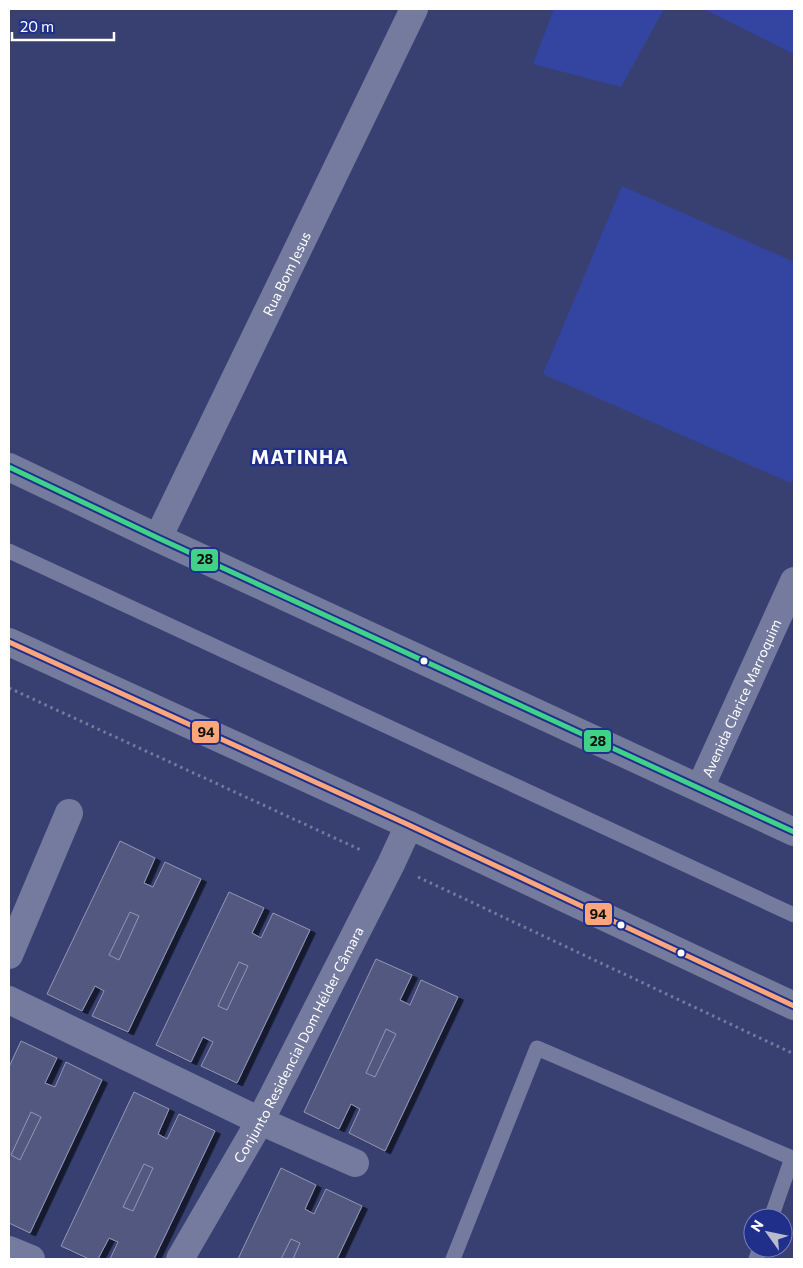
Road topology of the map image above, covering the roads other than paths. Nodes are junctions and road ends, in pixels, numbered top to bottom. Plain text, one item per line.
1 (414, 9) edge
2 (9, 467) edge
3 (158, 538) junction
4 (9, 551) edge
5 (794, 581) edge
6 (9, 642) edge
7 (700, 788) junction
8 (69, 813) dead end
9 (409, 825) junction
10 (794, 832) edge
11 (794, 914) edge
12 (9, 955) edge
13 (9, 1000) edge
14 (794, 1006) edge
15 (260, 1121) junction
16 (355, 1163) dead end
17 (774, 1208) edge
18 (9, 1250) edge
19 (31, 1259) edge
20 (180, 1259) edge
21 (453, 1259) edge

1 - 3 street, Rua Bom Jesus
2 - 3 highway
3 - 7 highway
4 - 11 lane
5 - 7 street, Avenida Clarice Marroquim
6 - 9 highway
7 - 10 highway
8 - 12 street
9 - 14 highway
9 - 15 street, Conjunto Residencial Dom Hélder Câmara
13 - 15 street
15 - 16 street
15 - 20 street, Conjunto Residencial Dom Hélder Câmara
17 - 21 lane
18 - 19 street

